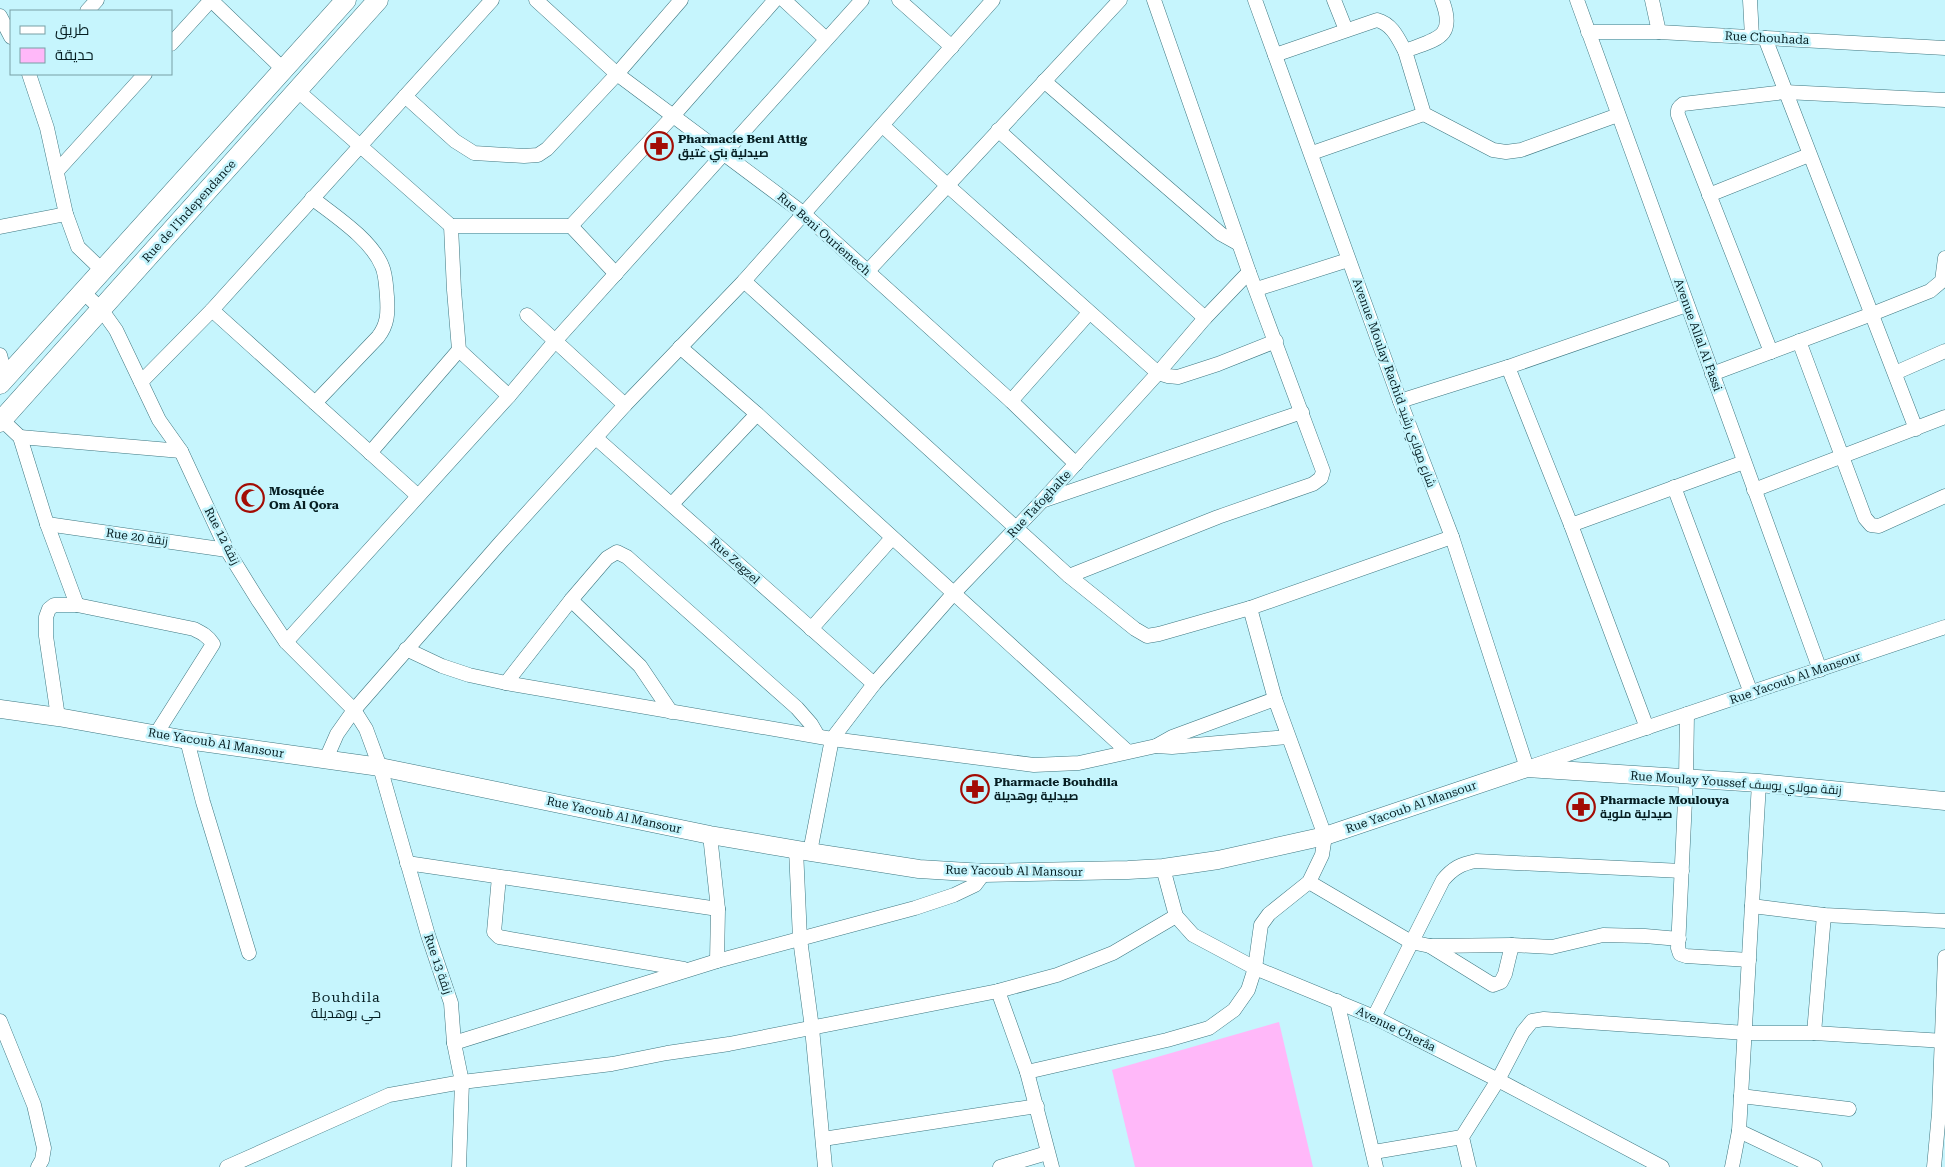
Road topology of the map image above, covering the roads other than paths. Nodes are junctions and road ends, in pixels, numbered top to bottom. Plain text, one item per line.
1 (97, 0) edge
2 (211, 0) edge
3 (346, 0) edge
4 (378, 0) edge
5 (492, 0) edge
6 (536, 0) edge
7 (681, 0) edge
8 (775, 0) edge
9 (784, 0) edge
10 (862, 0) edge
11 (899, 0) edge
12 (994, 0) edge
13 (1120, 0) edge
14 (1154, 0) edge
15 (1255, 0) edge
16 (1334, 0) edge
17 (1577, 0) edge
18 (1652, 0) edge
19 (1750, 0) edge
20 (1444, 1) edge
21 (88, 10) edge
22 (0, 16) edge
23 (1346, 30) junction
24 (1588, 32) junction
25 (1660, 32) junction
26 (10, 35) edge
27 (1759, 37) junction
28 (826, 39) junction
29 (172, 43) edge
30 (952, 47) junction
31 (1945, 48) edge
32 (1405, 50) junction
33 (1275, 55) junction
34 (284, 70) junction
35 (617, 74) junction
36 (29, 75) edge
37 (143, 75) edge
38 (1044, 81) junction
39 (298, 91) junction
40 (1785, 92) junction
41 (405, 96) junction
42 (1945, 100) edge
43 (1424, 114) junction
44 (1618, 115) junction
45 (672, 116) junction
46 (883, 126) junction
47 (998, 130) junction
48 (360, 146) junction
49 (1312, 153) junction
50 (724, 154) junction
51 (1809, 155) junction
52 (57, 171) junction
53 (947, 185) junction
54 (1709, 195) junction
55 (312, 198) junction
56 (803, 213) junction
57 (66, 214) junction
58 (451, 226) junction
59 (571, 226) junction
60 (0, 227) edge
61 (1239, 244) junction
62 (1945, 258) edge
63 (1348, 260) junction
64 (102, 270) junction
65 (868, 271) junction
66 (1249, 272) junction
67 (616, 274) junction
68 (744, 281) junction
69 (1257, 289) junction
70 (83, 292) junction
71 (1687, 305) junction
72 (102, 309) junction
73 (212, 310) junction
74 (1089, 313) junction
75 (1872, 314) junction
76 (527, 315) dead end
77 (1205, 318) junction
78 (556, 340) junction
79 (1276, 341) junction
80 (1798, 342) junction
81 (680, 347) junction
82 (459, 350) junction
83 (1945, 351) edge
84 (1770, 352) junction
85 (0, 356) edge
86 (1508, 367) junction
87 (1158, 373) junction
88 (1895, 373) junction
89 (1712, 374) junction
90 (3, 381) edge
91 (141, 382) junction
92 (509, 396) junction
93 (1011, 400) junction
94 (1400, 401) junction
95 (315, 403) junction
96 (625, 405) junction
97 (1302, 412) junction
98 (757, 414) junction
99 (1945, 417) edge
100 (1, 420) edge
101 (1916, 429) junction
102 (20, 437) junction
103 (596, 438) junction
104 (181, 451) junction
105 (370, 453) junction
106 (1842, 456) junction
107 (1744, 462) junction
108 (1076, 464) junction
109 (1674, 487) junction
110 (1754, 490) junction
111 (417, 495) junction
112 (1945, 496) edge
113 (1042, 501) junction
114 (672, 504) junction
115 (47, 524) junction
116 (1572, 525) junction
117 (1016, 528) junction
118 (1452, 537) junction
119 (892, 538) junction
120 (227, 550) junction
121 (1068, 576) junction
122 (954, 594) junction
123 (571, 600) junction
124 (77, 605) junction
125 (1250, 608) junction
126 (1945, 627) edge
127 (811, 628) junction
128 (286, 642) junction
129 (406, 649) junction
130 (1820, 670) junction
131 (506, 683) junction
132 (874, 684) junction
133 (1751, 693) junction
134 (1275, 699) junction
135 (0, 709) edge
136 (354, 710) junction
137 (670, 712) junction
138 (1687, 714) junction
139 (58, 717) junction
140 (1647, 728) junction
141 (156, 734) junction
142 (818, 736) junction
143 (1288, 737) junction
144 (832, 739) junction
145 (187, 740) junction
146 (1156, 746) junction
147 (1127, 751) junction
148 (326, 759) junction
149 (380, 767) junction
150 (1527, 768) junction
151 (1686, 779) junction
152 (1759, 783) junction
153 (1945, 801) edge
154 (710, 835) junction
155 (1325, 836) junction
156 (803, 850) junction
157 (407, 863) junction
158 (1163, 868) junction
159 (1682, 871) junction
160 (984, 873) junction
161 (498, 877) junction
162 (1309, 882) junction
163 (1752, 906) junction
164 (718, 909) junction
165 (1824, 915) junction
166 (1176, 916) junction
167 (1945, 921) edge
168 (800, 939) junction
169 (1679, 939) junction
170 (1411, 942) junction
171 (1512, 945) junction
172 (1430, 946) junction
173 (249, 953) dead end
174 (1945, 958) edge
175 (1750, 960) junction
176 (717, 961) junction
177 (1255, 968) junction
178 (688, 970) junction
179 (998, 991) junction
180 (1337, 1001) junction
181 (1374, 1017) junction
182 (0, 1021) edge
183 (812, 1028) junction
184 (1746, 1033) junction
185 (1814, 1033) junction
186 (1943, 1041) edge
187 (454, 1043) junction
188 (1026, 1072) junction
189 (1498, 1080) junction
190 (462, 1082) junction
191 (1741, 1096) junction
192 (1037, 1106) junction
193 (1849, 1109) dead end
194 (1942, 1113) edge
195 (1739, 1131) junction
196 (1462, 1136) junction
197 (823, 1139) junction
198 (1374, 1152) junction
199 (1048, 1153) junction
200 (1471, 1166) edge
201 (38, 1167) edge
202 (227, 1167) edge
203 (459, 1167) edge
204 (825, 1167) edge
205 (1000, 1167) edge
206 (1052, 1167) edge
207 (1376, 1167) edge
208 (1662, 1167) edge
209 (1732, 1167) edge
210 (1815, 1167) edge
211 (1934, 1167) edge

1 - 21 street
2 - 29 street
2 - 34 street
3 - 34 main road, Rue de l'Independance
4 - 39 main road, Rue de l'Independance
5 - 41 street
6 - 35 street, Rue Beni Ouriemech
7 - 35 street
8 - 45 street
9 - 28 street
10 - 28 street
11 - 30 street
12 - 30 street
13 - 38 street
14 - 61 street
15 - 33 street, Avenue Moulay Rachid شارع مولاي رشيد
16 - 23 street
17 - 24 street, Avenue Allal Al Fassi
18 - 25 street
19 - 27 street
20 - 32 street
22 - 26 street
23 - 32 street
23 - 33 street
24 - 25 street, Rue Chouhada
24 - 44 street, Avenue Allal Al Fassi
25 - 27 street, Rue Chouhada
27 - 31 street, Rue Chouhada
27 - 40 street
28 - 50 street
30 - 46 street
32 - 43 street
33 - 49 street, Avenue Moulay Rachid شارع مولاي رشيد
34 - 64 main road, Rue de l'Independance
35 - 41 street
35 - 45 street, Rue Beni Ouriemech
36 - 52 street
37 - 52 street
38 - 47 street
38 - 61 street
39 - 48 street
39 - 72 main road, Rue de l'Independance
40 - 42 street
40 - 51 street
40 - 54 street
41 - 48 street
43 - 44 street
43 - 49 street
44 - 71 street, Avenue Allal Al Fassi
45 - 50 street, Rue Beni Ouriemech
45 - 59 street
46 - 53 street
46 - 56 street
47 - 53 street
47 - 77 street
48 - 55 street
48 - 58 street
49 - 63 street, Avenue Moulay Rachid شارع مولاي رشيد
50 - 56 street, Rue Beni Ouriemech
50 - 67 street
51 - 54 street
51 - 75 street
52 - 57 street
53 - 65 street
53 - 74 street
54 - 84 street
55 - 73 street
55 - 95 street
56 - 65 street, Rue Beni Ouriemech
56 - 68 street
57 - 60 street
57 - 64 street
58 - 59 street
58 - 82 street
59 - 67 street
61 - 66 street
62 - 75 street
63 - 69 street
63 - 94 street, Avenue Moulay Rachid شارع مولاي رشيد
64 - 70 main road, Rue de l'Independance
65 - 93 street, Rue Beni Ouriemech
66 - 69 street
66 - 77 street, Rue Tafoghalte
67 - 78 street
68 - 81 street
68 - 117 street
69 - 79 street
70 - 72 street, Rue 12 زنقة
70 - 90 main road, Rue de l'Independance
71 - 86 street
71 - 89 street, Avenue Allal Al Fassi
72 - 91 street, Rue 12 زنقة
72 - 100 main road, Rue de l'Independance
73 - 91 street
73 - 95 street
74 - 87 street
74 - 93 street
75 - 80 street
75 - 88 street
76 - 78 street
77 - 87 street, Rue Tafoghalte
78 - 92 street
78 - 96 street
79 - 87 street
79 - 97 street
80 - 84 street
80 - 106 street
81 - 96 street
81 - 98 street
82 - 92 street
82 - 105 street
83 - 88 street
84 - 89 street
85 - 90 street
86 - 94 street
86 - 116 street
87 - 108 street, Rue Tafoghalte
88 - 101 street
89 - 107 street, Avenue Allal Al Fassi
91 - 104 street, Rue 12 زنقة
92 - 111 street
93 - 108 street, Rue Beni Ouriemech
94 - 118 street, Avenue Moulay Rachid شارع مولاي رشيد
95 - 105 street
96 - 103 street
97 - 113 street
97 - 121 street
98 - 114 street
98 - 119 street
99 - 101 street
100 - 102 street
101 - 106 street
102 - 104 street
102 - 115 street
103 - 114 street, Rue Zegzel
103 - 129 street
104 - 120 street, Rue 12 زنقة
105 - 111 street
106 - 110 street
106 - 112 street
107 - 109 street
107 - 110 street, Avenue Allal Al Fassi
108 - 113 street, Rue Tafoghalte
109 - 116 street
109 - 133 street
110 - 130 street, Avenue Allal Al Fassi
111 - 128 street
113 - 117 street, Rue Tafoghalte
114 - 127 street, Rue Zegzel
115 - 120 street, Rue 20 زنقة
115 - 124 street
116 - 140 street
117 - 121 street
117 - 122 street, Rue Tafoghalte
118 - 125 street
118 - 150 street, Avenue Moulay Rachid شارع مولاي رشيد
119 - 122 street
119 - 127 street
120 - 128 street, Rue 12 زنقة
121 - 125 street
122 - 132 street, Rue Tafoghalte
122 - 147 street
123 - 131 street
123 - 137 street
123 - 142 street
124 - 139 street
124 - 141 street
125 - 134 street
126 - 130 street, Rue Yacoub Al Mansour
127 - 132 street, Rue Zegzel
128 - 136 street, Rue 12 زنقة
129 - 131 street
129 - 136 street
130 - 133 street, Rue Yacoub Al Mansour
131 - 137 street
132 - 144 street, Rue Tafoghalte
133 - 138 street, Rue Yacoub Al Mansour
134 - 143 street
134 - 146 street
135 - 139 street, Rue Yacoub Al Mansour
136 - 148 street
136 - 149 street, Rue 12 زنقة
137 - 142 street
138 - 140 street, Rue Yacoub Al Mansour
138 - 151 street
139 - 141 street, Rue Yacoub Al Mansour
140 - 150 street, Rue Yacoub Al Mansour
141 - 145 street, Rue Yacoub Al Mansour
142 - 144 street
143 - 146 street
143 - 155 street
144 - 147 street
144 - 156 street
145 - 148 street, Rue Yacoub Al Mansour
145 - 173 street
146 - 147 street
148 - 149 street, Rue Yacoub Al Mansour
149 - 154 street, Rue Yacoub Al Mansour
149 - 157 street, Rue 13 زنقة
150 - 151 street, Rue Moulay Youssef زنقة مولاي يوسف
150 - 155 street, Rue Yacoub Al Mansour
151 - 152 street, Rue Moulay Youssef زنقة مولاي يوسف
151 - 159 street
152 - 153 street, Rue Moulay Youssef زنقة مولاي يوسف
152 - 163 street
154 - 156 street, Rue Yacoub Al Mansour
154 - 164 street
155 - 158 street, Rue Yacoub Al Mansour
155 - 162 street
156 - 160 street, Rue Yacoub Al Mansour
156 - 168 street
157 - 161 street
157 - 187 street, Rue 13 زنقة
158 - 160 street, Rue Yacoub Al Mansour
158 - 166 street, Avenue Cherâa
159 - 169 street
159 - 170 street
160 - 168 street
161 - 164 street
161 - 178 street
162 - 170 street
162 - 177 street
163 - 165 street
163 - 175 street
164 - 176 street
165 - 167 street
165 - 185 street
166 - 177 street, Avenue Cherâa
166 - 179 street
168 - 176 street
168 - 183 street
169 - 171 street
169 - 175 street
170 - 172 street
170 - 181 street
171 - 172 street
171 - 172 street
174 - 186 street
175 - 184 street
176 - 178 street
177 - 180 street, Avenue Cherâa
177 - 188 street
178 - 187 street
179 - 183 street
179 - 188 street
180 - 181 street, Avenue Cherâa
180 - 198 street
181 - 189 street, Avenue Cherâa
182 - 201 street
183 - 190 street
183 - 197 street
184 - 185 street
184 - 189 street
184 - 191 street
185 - 186 street
186 - 194 street
187 - 190 street, Rue 13 زنقة
188 - 192 street
189 - 196 street
189 - 208 street, Avenue Cherâa
190 - 202 street
190 - 203 street, Rue 13 زنقة
191 - 193 street
191 - 195 street
192 - 197 street
192 - 199 street
194 - 211 street
195 - 209 street
195 - 210 street
196 - 198 street
196 - 200 street
197 - 204 street
198 - 207 street
199 - 205 street
199 - 206 street

